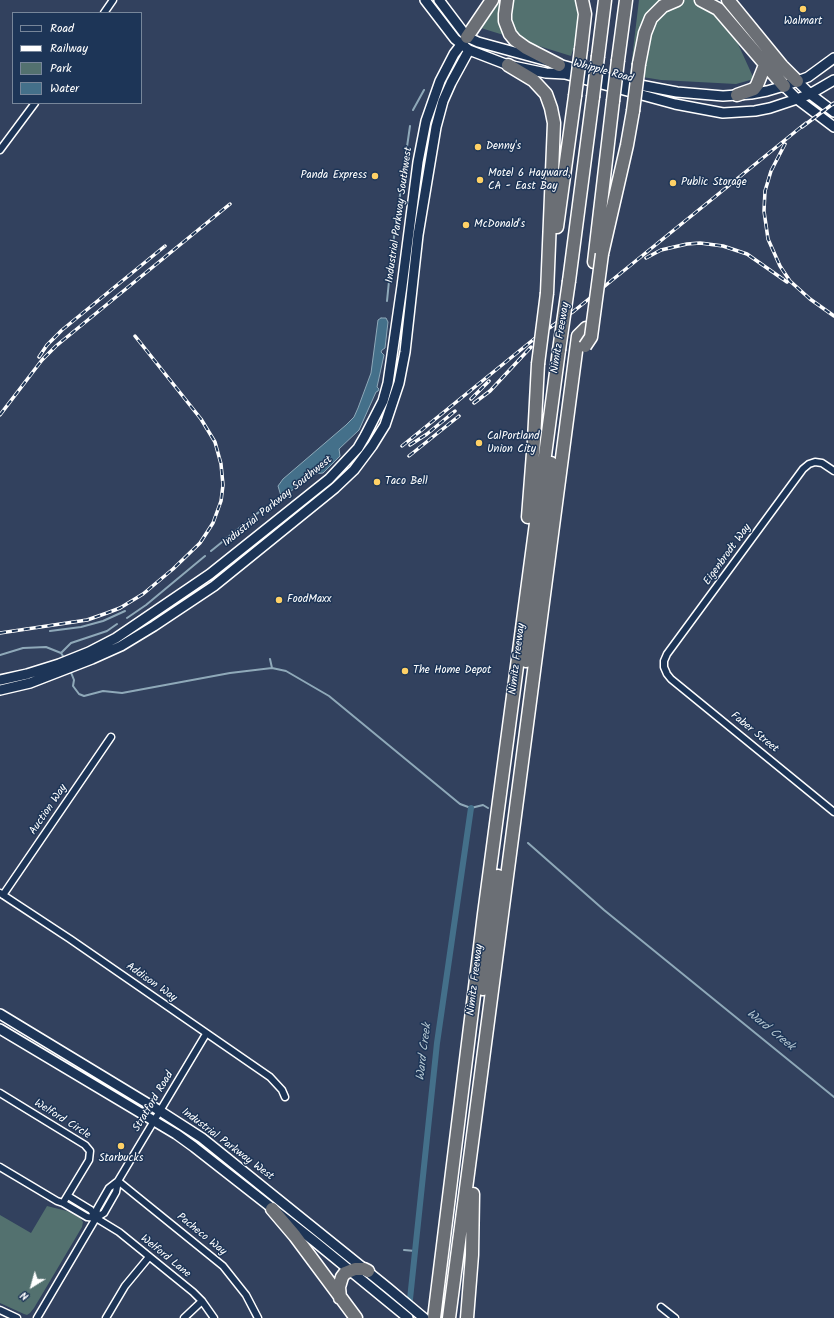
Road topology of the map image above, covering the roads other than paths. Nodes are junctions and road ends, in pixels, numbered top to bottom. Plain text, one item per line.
1 (113, 0) edge
2 (425, 0) edge
3 (439, 0) edge
4 (492, 0) edge
5 (507, 0) edge
6 (582, 0) edge
7 (605, 0) edge
8 (626, 0) edge
9 (677, 0) edge
10 (701, 0) edge
11 (728, 0) edge
12 (105, 12) edge
13 (464, 41) junction
14 (469, 50) junction
15 (834, 58) edge
16 (508, 65) junction
17 (559, 65) junction
18 (765, 65) junction
19 (834, 80) edge
20 (797, 81) junction
21 (784, 86) junction
22 (810, 94) junction
23 (737, 95) junction
24 (797, 99) junction
25 (34, 104) edge
26 (834, 112) edge
27 (834, 127) edge
28 (0, 150) edge
29 (598, 258) junction
30 (547, 293) junction
31 (398, 315) junction
32 (408, 320) junction
33 (586, 328) junction
34 (584, 346) junction
35 (554, 378) junction
36 (834, 471) edge
37 (529, 569) junction
38 (210, 574) junction
39 (214, 586) junction
40 (91, 656) junction
41 (664, 667) joint
42 (28, 679) junction
43 (0, 680) edge
44 (0, 690) edge
45 (111, 737) dead end
46 (834, 812) edge
47 (2, 894) edge
48 (0, 1014) edge
49 (0, 1029) edge
50 (206, 1034) junction
51 (0, 1094) edge
52 (285, 1097) dead end
53 (160, 1111) junction
54 (155, 1121) junction
55 (0, 1167) edge
56 (118, 1181) junction
57 (473, 1194) junction
58 (68, 1196) junction
59 (63, 1203) junction
60 (272, 1209) junction
61 (96, 1218) junction
62 (148, 1257) junction
63 (349, 1271) junction
64 (368, 1271) junction
65 (340, 1298) junction
66 (202, 1301) junction
67 (661, 1307) dead end
68 (0, 1310) edge
69 (17, 1318) edge
70 (37, 1318) edge
71 (106, 1318) edge
72 (184, 1318) edge
73 (214, 1318) edge
74 (258, 1318) edge
75 (356, 1318) edge
76 (408, 1318) edge
77 (424, 1318) edge
78 (434, 1318) edge
79 (440, 1318) edge
80 (449, 1318) edge
81 (457, 1318) edge
82 (467, 1318) edge
83 (675, 1318) edge

1 - 12 street
2 - 13 main road, Whipple Road
3 - 13 main road, Whipple Road
4 - 13 highway
5 - 17 highway
6 - 30 highway, bridge
7 - 35 highway, Nimitz Freeway, bridge
8 - 29 highway, Nimitz Freeway, bridge
9 - 29 highway, bridge
10 - 18 highway
11 - 20 highway
13 - 14 main road
13 - 17 main road, Whipple Road
13 - 31 main road, Industrial Parkway Southwest
14 - 16 main road, Whipple Road
14 - 32 main road, Industrial Parkway Southwest
15 - 20 main road, Whipple Road
16 - 24 main road, Whipple Road
16 - 30 highway
17 - 23 main road, Whipple Road
18 - 21 highway
18 - 23 highway
19 - 22 main road, Whipple Road
20 - 21 main road, Whipple Road
20 - 22 main road
21 - 23 main road, Whipple Road
21 - 24 main road
22 - 24 main road, Whipple Road
22 - 26 main road
24 - 27 main road
25 - 28 street
29 - 33 highway, Nimitz Freeway
29 - 34 highway, bridge
30 - 37 highway, bridge
31 - 32 main road
31 - 38 main road, Industrial Parkway Southwest
32 - 39 main road, Industrial Parkway Southwest
33 - 34 highway, Nimitz Freeway
33 - 80 highway
34 - 57 highway, Nimitz Freeway
35 - 37 highway, Nimitz Freeway
35 - 79 highway
36 - 41 street, Eigenbrodt Way
37 - 78 highway, Nimitz Freeway
38 - 39 main road
38 - 40 main road, Industrial Parkway Southwest
39 - 40 main road, Industrial Parkway Southwest
40 - 42 main road, Industrial Parkway Southwest
41 - 46 street, Faber Street
42 - 43 main road, Industrial Parkway Southwest
42 - 44 main road, Industrial Parkway Southwest
45 - 47 street, Auction Way
47 - 50 street, Addison Way
48 - 53 main road, Industrial Parkway West
49 - 54 main road, Industrial Parkway West
50 - 52 street, Addison Way
50 - 53 street, Stratford Road
51 - 58 street, Welford Circle
53 - 54 street, Stratford Road
53 - 64 main road, Industrial Parkway West
54 - 56 street, Stratford Road
54 - 60 main road, Industrial Parkway West
55 - 59 street
56 - 61 street, Stratford Road
56 - 74 street, Pacheco Way
57 - 81 highway, Nimitz Freeway
57 - 82 highway
58 - 59 street, Welford Circle
58 - 61 street
59 - 61 street
60 - 63 main road, Industrial Parkway West
60 - 65 highway
61 - 62 street, Welford Lane
61 - 70 street, Stratford Road
62 - 66 street, Welford Lane
62 - 71 street
63 - 64 highway
63 - 65 highway
63 - 76 main road, Industrial Parkway West
64 - 77 main road, Industrial Parkway West
65 - 75 highway
66 - 72 street
66 - 73 street, Welford Lane
67 - 83 street
68 - 69 street

